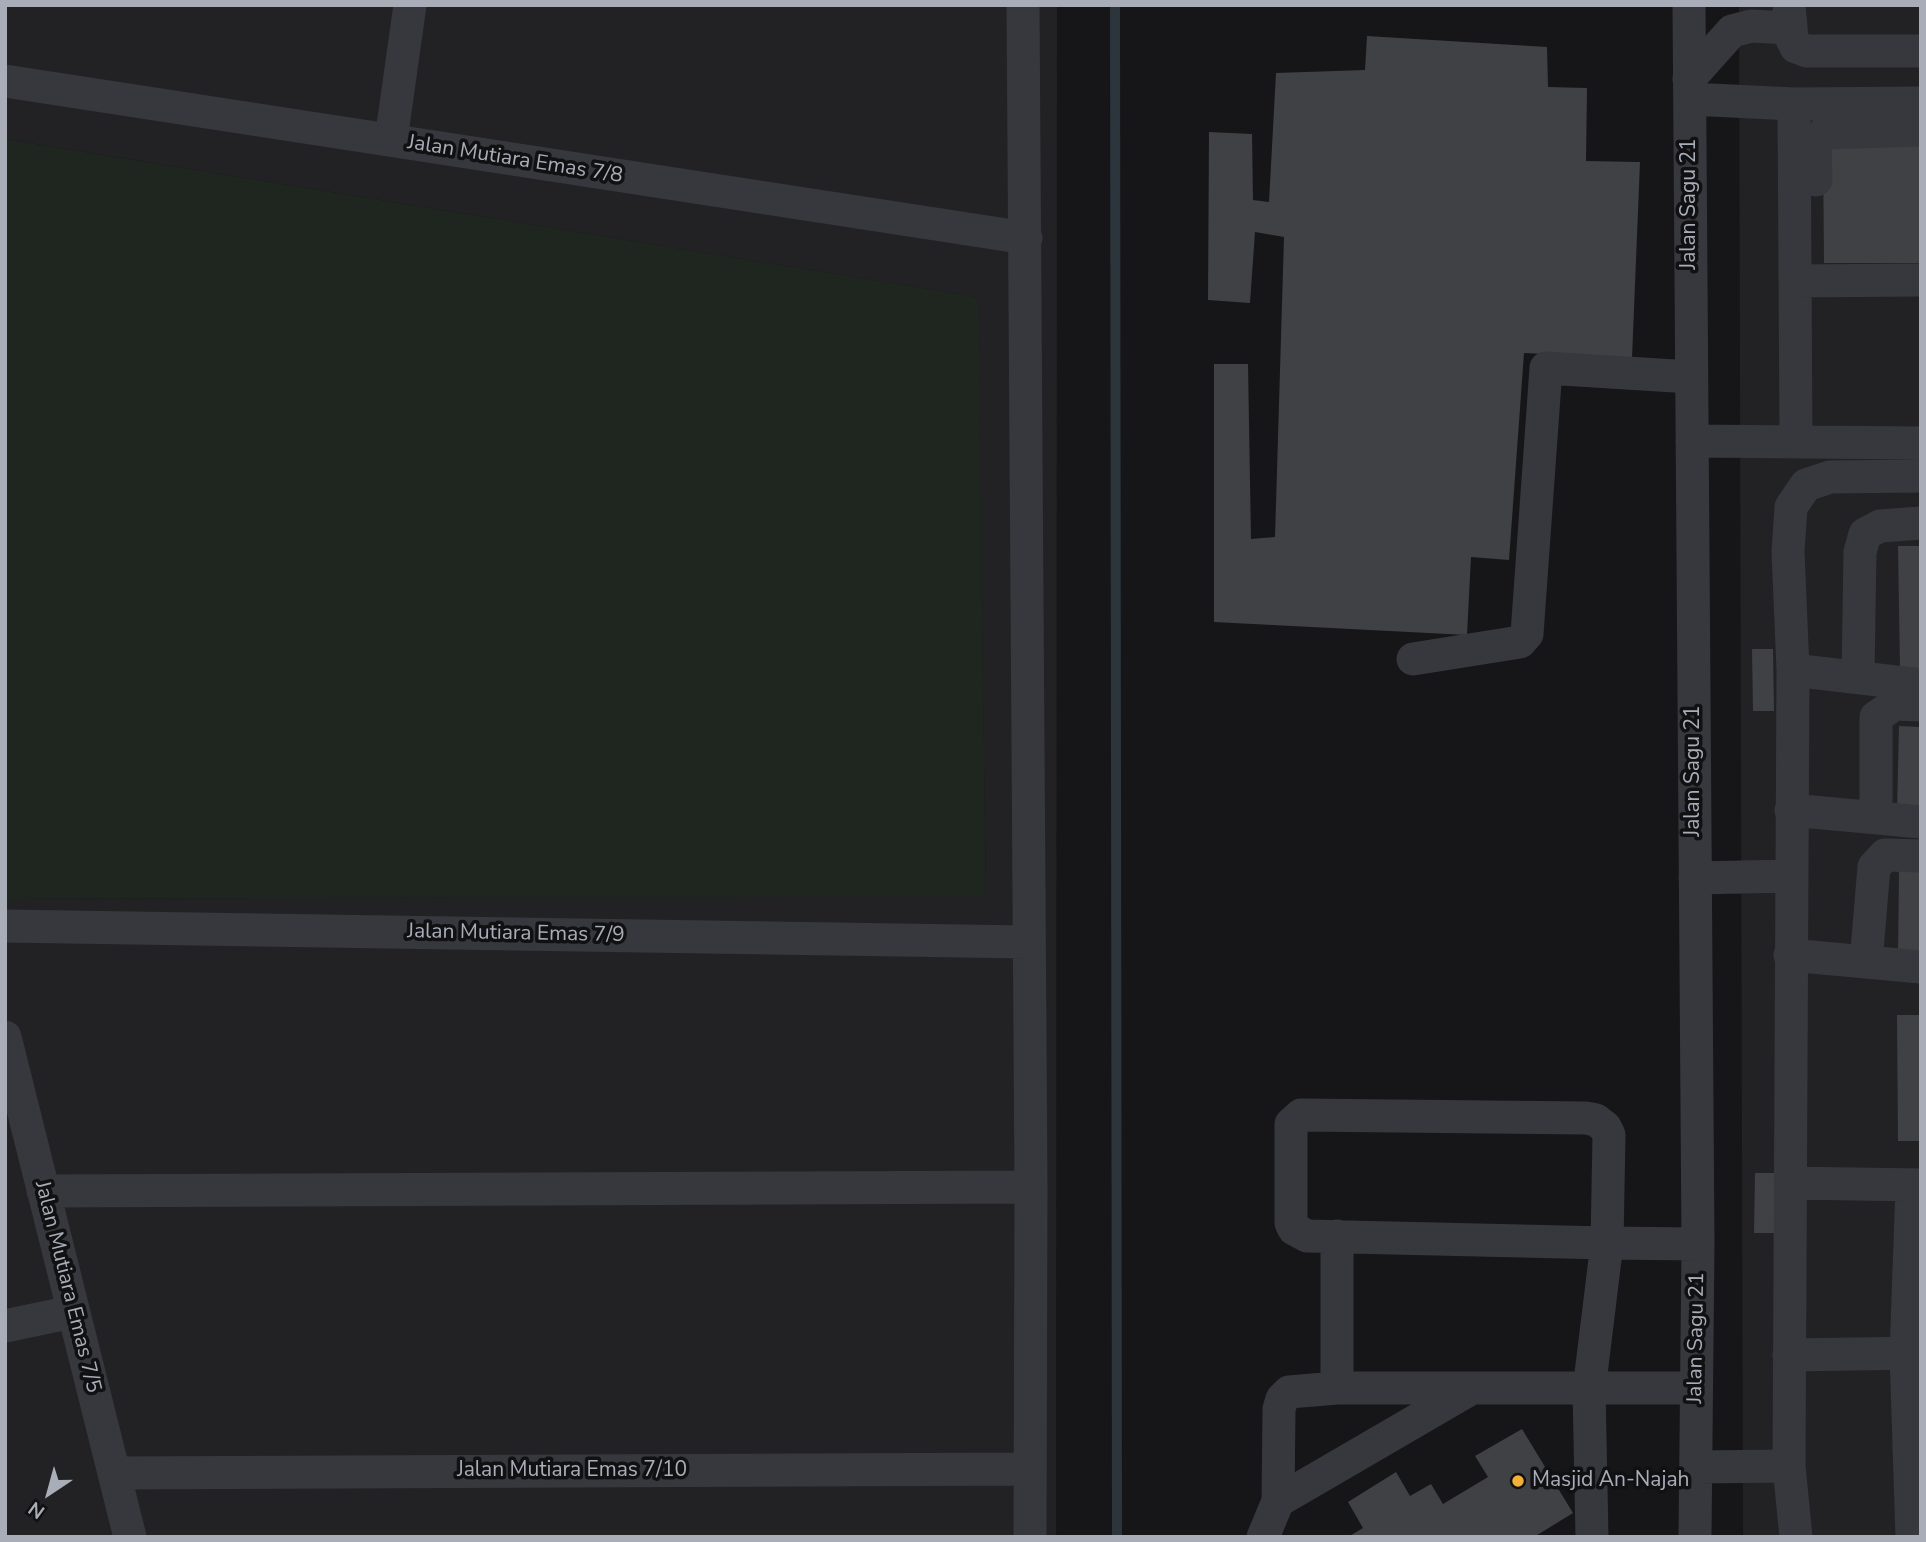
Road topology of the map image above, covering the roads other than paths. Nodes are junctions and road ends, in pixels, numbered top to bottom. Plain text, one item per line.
1 (410, 5) edge
2 (1023, 5) edge
3 (1689, 5) edge
4 (1790, 16) edge
5 (1921, 51) edge
6 (5, 81) edge
7 (1689, 89) junction
8 (1921, 103) edge
9 (1794, 104) junction
10 (1921, 130) edge
11 (391, 140) junction
12 (1026, 239) junction
13 (1921, 280) edge
14 (1806, 281) junction
15 (1691, 377) junction
16 (1692, 441) junction
17 (1796, 442) junction
18 (1921, 443) edge
19 (1921, 476) edge
20 (1921, 523) edge
21 (1413, 659) dead end
22 (1793, 670) junction
23 (1858, 677) junction
24 (1921, 685) edge
25 (1921, 705) edge
26 (1791, 810) junction
27 (1876, 818) junction
28 (1921, 822) edge
29 (1921, 856) edge
30 (1790, 876) junction
31 (1695, 878) junction
32 (5, 926) edge
33 (1027, 942) junction
34 (1790, 955) junction
35 (1866, 962) junction
36 (1921, 967) edge
37 (5, 1037) edge
38 (1790, 1183) junction
39 (1916, 1186) edge
40 (1031, 1187) junction
41 (43, 1191) junction
42 (1337, 1236) junction
43 (1607, 1243) junction
44 (1698, 1244) junction
45 (72, 1312) junction
46 (5, 1326) edge
47 (1913, 1354) edge
48 (1789, 1355) junction
49 (1337, 1388) junction
50 (1696, 1388) junction
51 (1468, 1390) junction
52 (1590, 1390) junction
53 (1789, 1466) junction
54 (1696, 1467) junction
55 (1030, 1469) junction
56 (114, 1473) junction
57 (1278, 1501) junction
58 (130, 1537) edge
59 (1030, 1537) edge
60 (1263, 1537) edge
61 (1592, 1537) edge
62 (1695, 1537) edge
63 (1796, 1537) edge
64 (1912, 1537) edge

1 - 11 street
2 - 12 street
3 - 7 street, Jalan Sagu 21
4 - 5 street
4 - 7 street
6 - 11 street, Jalan Mutiara Emas 7/8
7 - 9 street
7 - 15 street, Jalan Sagu 21
8 - 9 street
9 - 14 street
10 - 14 street
11 - 12 street, Jalan Mutiara Emas 7/8
12 - 33 street
13 - 14 street
14 - 17 street
15 - 16 street, Jalan Sagu 21
15 - 21 street
16 - 17 street
16 - 31 street, Jalan Sagu 21
17 - 18 street
19 - 22 street
20 - 23 street
22 - 23 street
22 - 26 street
23 - 24 street
25 - 27 street
26 - 27 street
26 - 30 street
27 - 28 street
29 - 35 street
30 - 31 street
30 - 34 street
31 - 44 street, Jalan Sagu 21
32 - 33 street, Jalan Mutiara Emas 7/9
33 - 40 street
34 - 35 street
34 - 38 street
35 - 36 street
37 - 41 street, Jalan Mutiara Emas 7/5
38 - 39 street
38 - 48 street
39 - 47 street
40 - 41 street
40 - 55 street
41 - 45 street, Jalan Mutiara Emas 7/5
42 - 43 street
42 - 43 street
42 - 49 street
43 - 44 street
43 - 52 street
44 - 50 street, Jalan Sagu 21
45 - 46 street
45 - 56 street, Jalan Mutiara Emas 7/5
47 - 48 street
47 - 64 street
48 - 53 street
49 - 51 street
49 - 57 street
50 - 52 street
50 - 54 street, Jalan Sagu 21
51 - 52 street
51 - 57 street
52 - 61 street
53 - 54 street
53 - 63 street
54 - 62 street, Jalan Sagu 21
55 - 56 street, Jalan Mutiara Emas 7/10
55 - 59 street
56 - 58 street, Jalan Mutiara Emas 7/5
57 - 60 street

